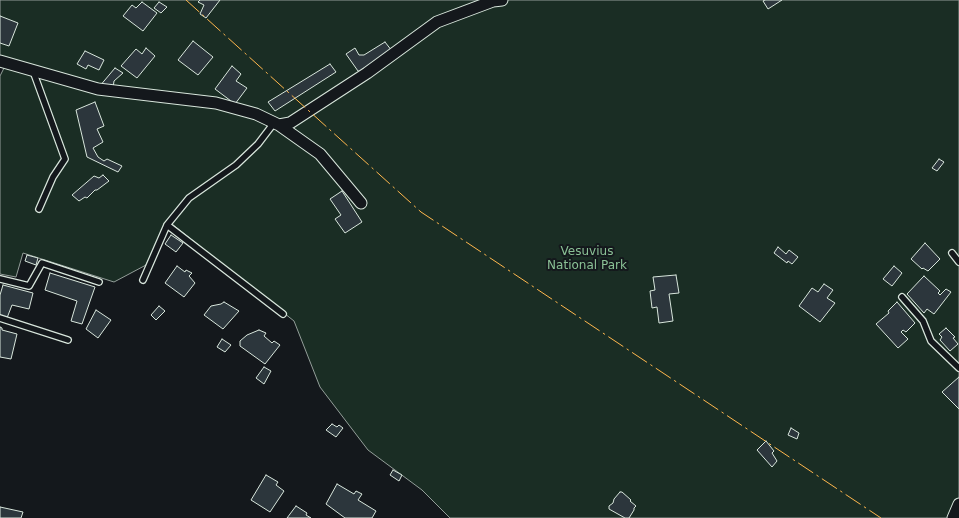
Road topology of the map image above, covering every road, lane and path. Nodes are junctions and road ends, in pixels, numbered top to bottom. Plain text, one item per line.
1 (502, 0) edge
2 (0, 61) edge
3 (32, 70) junction
4 (281, 124) junction
5 (361, 203) dead end
6 (39, 209) dead end
7 (167, 224) junction
8 (952, 253) dead end
9 (959, 262) edge
10 (0, 279) edge
11 (143, 280) dead end
12 (99, 282) dead end
13 (902, 298) dead end
14 (283, 314) dead end
15 (0, 318) edge
16 (68, 340) dead end
17 (959, 368) edge
18 (959, 504) edge
19 (953, 518) edge

1 - 4 street
2 - 3 street
3 - 4 street
3 - 6 lane
4 - 5 street
4 - 7 lane
7 - 11 lane
7 - 14 lane
8 - 9 lane
10 - 12 lane
13 - 17 lane
15 - 16 lane
18 - 19 street

